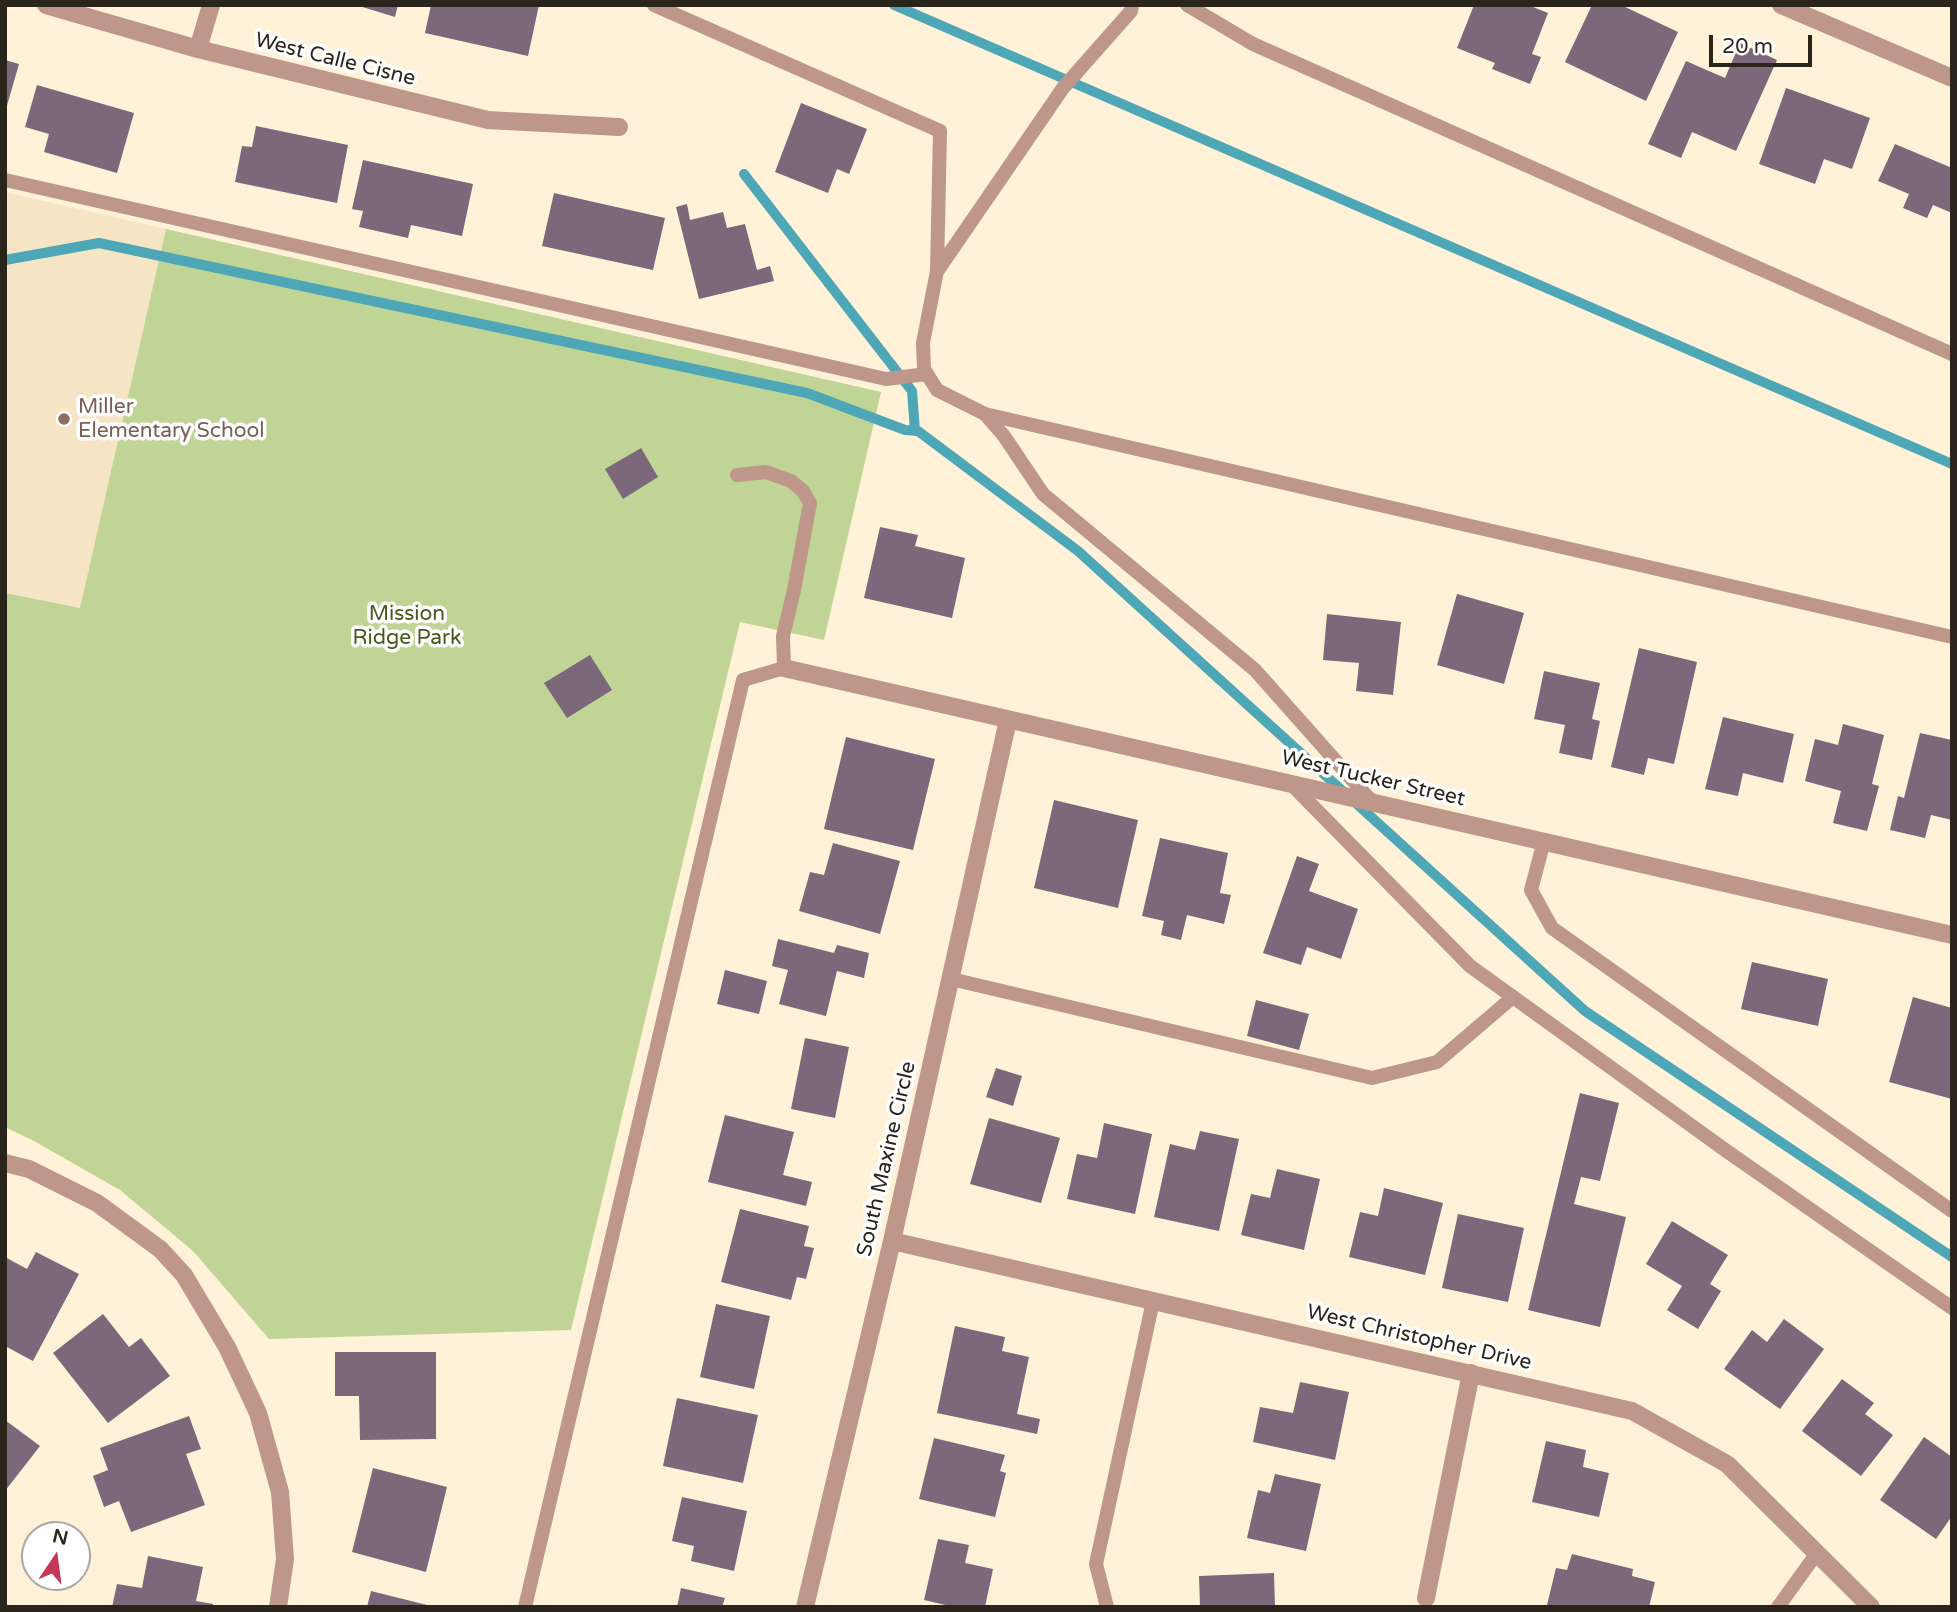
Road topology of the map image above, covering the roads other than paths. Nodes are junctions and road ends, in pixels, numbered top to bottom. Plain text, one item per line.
1 (46, 5) edge
2 (211, 5) edge
3 (654, 5) edge
4 (1132, 5) edge
5 (1187, 5) edge
6 (1781, 5) edge
7 (198, 49) junction
8 (1952, 78) edge
9 (619, 127) dead end
10 (5, 180) edge
11 (937, 271) junction
12 (1952, 354) edge
13 (928, 374) junction
14 (985, 414) junction
15 (737, 475) dead end
16 (1952, 637) edge
17 (784, 668) junction
18 (1009, 720) junction
19 (1290, 783) junction
20 (1373, 803) junction
21 (1544, 841) junction
22 (1952, 934) edge
23 (951, 979) junction
24 (1513, 997) junction
25 (5, 1163) edge
26 (1952, 1211) edge
27 (892, 1241) junction
28 (1153, 1301) junction
29 (1952, 1308) edge
30 (1471, 1373) junction
31 (1817, 1553) junction
32 (1426, 1598) dead end
33 (278, 1607) edge
34 (525, 1607) edge
35 (805, 1607) edge
36 (1107, 1607) edge
37 (1778, 1607) edge
38 (1871, 1607) edge

1 - 7 street, West Calle Cisne
2 - 7 street
3 - 11 lane
4 - 11 lane
5 - 12 lane
6 - 8 street
7 - 9 street, West Calle Cisne
10 - 13 lane
11 - 13 lane
13 - 14 lane
14 - 16 lane
14 - 20 lane
15 - 17 lane
17 - 18 street, West Tucker Street
17 - 34 lane
18 - 19 street, West Tucker Street
18 - 23 street, South Maxine Circle
19 - 20 street, West Tucker Street
19 - 24 lane
20 - 21 street, West Tucker Street
21 - 22 street, West Tucker Street
21 - 26 lane
23 - 24 lane
23 - 27 street, South Maxine Circle
24 - 29 lane
25 - 33 street
27 - 28 street, West Christopher Drive
27 - 35 street, South Maxine Circle
28 - 30 street, West Christopher Drive
28 - 36 lane
30 - 31 street, West Christopher Drive
30 - 32 street
31 - 37 lane
31 - 38 street, West Christopher Drive

